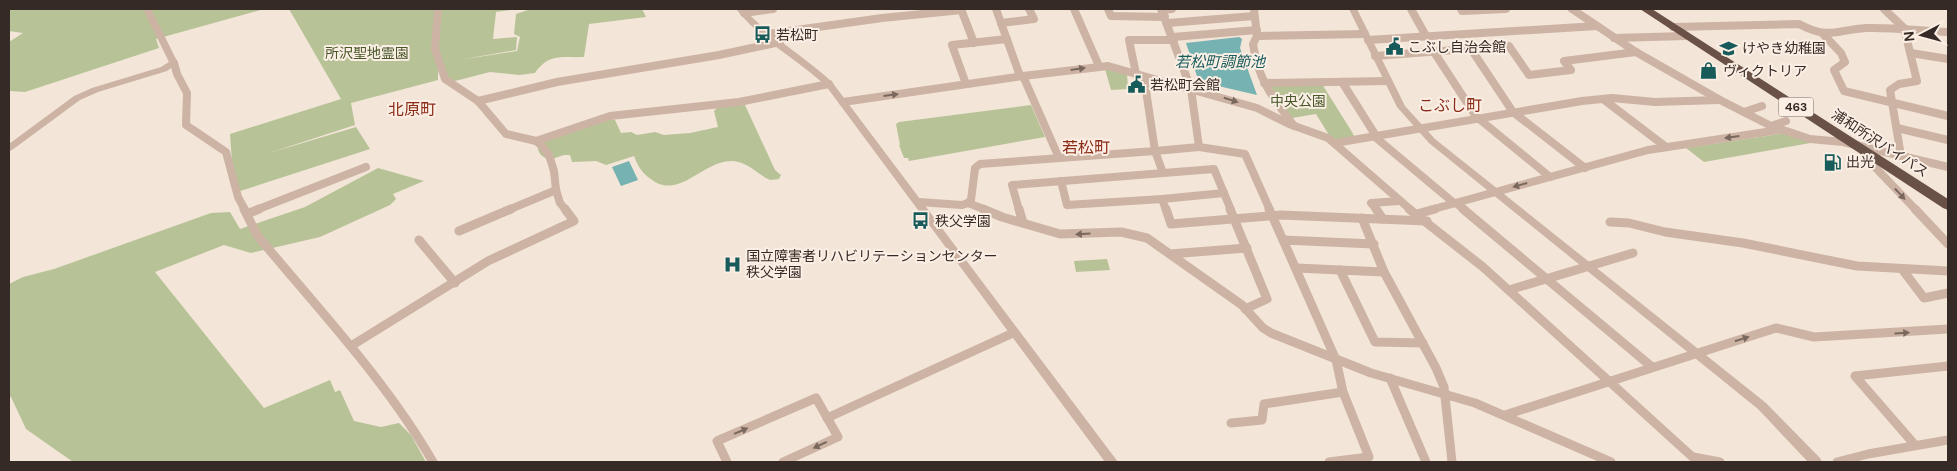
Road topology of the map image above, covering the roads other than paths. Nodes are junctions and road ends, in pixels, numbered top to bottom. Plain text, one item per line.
1 (147, 9) edge
2 (438, 9) edge
3 (773, 9) edge
4 (961, 9) edge
5 (996, 9) edge
6 (1029, 9) edge
7 (1074, 9) edge
8 (1108, 9) edge
9 (1162, 9) edge
10 (1172, 9) edge
11 (1353, 9) edge
12 (1411, 9) edge
13 (1461, 9) edge
14 (1506, 9) edge
15 (1572, 9) edge
16 (1645, 9) edge
17 (1884, 9) edge
18 (742, 11) edge
19 (1254, 12) edge
20 (1166, 20) junction
21 (1001, 23) junction
22 (1597, 26) junction
23 (1673, 27) junction
24 (1905, 31) junction
25 (1948, 32) edge
26 (1257, 33) junction
27 (768, 34) junction
28 (1823, 34) junction
29 (1426, 36) junction
30 (1686, 36) junction
31 (1366, 37) junction
32 (1174, 38) junction
33 (1614, 38) junction
34 (1008, 39) junction
35 (780, 42) junction
36 (974, 43) junction
37 (1471, 49) junction
38 (1434, 52) junction
39 (1636, 52) junction
40 (1911, 53) junction
41 (1375, 56) junction
42 (1948, 59) edge
43 (174, 63) junction
44 (1100, 66) junction
45 (1022, 76) junction
46 (1140, 76) junction
47 (1388, 81) junction
48 (1342, 82) junction
49 (1264, 83) junction
50 (829, 84) junction
51 (966, 84) junction
52 (1191, 89) junction
53 (1603, 99) junction
54 (1720, 100) junction
55 (478, 101) junction
56 (843, 102) junction
57 (1891, 103) junction
58 (1762, 106) dead end
59 (1513, 112) junction
60 (1744, 112) junction
61 (1948, 116) edge
62 (1477, 118) junction
63 (1786, 121) dead end
64 (1294, 126) junction
65 (1771, 126) junction
66 (1420, 128) junction
67 (1897, 128) junction
68 (1780, 130) junction
69 (1376, 137) junction
70 (1948, 140) edge
71 (536, 141) junction
72 (1335, 143) junction
73 (1855, 145) junction
74 (1199, 147) junction
75 (1666, 147) junction
76 (9, 148) edge
77 (1155, 151) junction
78 (1872, 156) junction
79 (1901, 156) junction
80 (1059, 158) junction
81 (366, 167) dead end
82 (1948, 167) edge
83 (1584, 168) junction
84 (1163, 173) junction
85 (1550, 177) junction
86 (1061, 181) junction
87 (556, 190) junction
88 (1496, 192) junction
89 (1224, 193) junction
90 (1162, 199) junction
91 (1399, 200) junction
92 (919, 202) junction
93 (968, 203) junction
94 (1455, 203) junction
95 (1948, 205) edge
96 (247, 214) junction
97 (1417, 214) junction
98 (1273, 216) junction
99 (1362, 218) junction
100 (1235, 219) junction
101 (1383, 219) junction
102 (1427, 221) junction
103 (1610, 222) dead end
104 (1023, 223) junction
105 (459, 231) dead end
106 (419, 240) dead end
107 (1283, 240) junction
108 (1374, 244) junction
109 (1948, 244) edge
110 (1247, 248) junction
111 (1633, 253) dead end
112 (1170, 254) junction
113 (1588, 267) junction
114 (1296, 268) junction
115 (1902, 269) junction
116 (1340, 270) junction
117 (1384, 272) junction
118 (1948, 272) edge
119 (1547, 279) junction
120 (455, 283) junction
121 (1509, 290) junction
122 (1948, 293) edge
123 (1246, 309) junction
124 (1948, 329) edge
125 (1014, 333) junction
126 (1423, 343) junction
127 (351, 346) junction
128 (1696, 354) junction
129 (1336, 360) junction
130 (1948, 366) edge
131 (1652, 367) junction
132 (1390, 378) junction
133 (1610, 381) junction
134 (1343, 392) junction
135 (1446, 394) junction
136 (1504, 415) junction
137 (827, 418) junction
138 (1231, 423) dead end
139 (1948, 440) edge
140 (1915, 444) junction
141 (1695, 459) edge
142 (433, 462) edge
143 (726, 462) edge
144 (783, 462) edge
145 (1112, 462) edge
146 (1329, 462) edge
147 (1426, 462) edge
148 (1452, 462) edge
149 (1611, 462) edge
150 (1720, 462) edge
151 (1816, 462) edge
152 (1837, 462) edge

1 - 43 street
2 - 55 street
3 - 18 street
4 - 27 street
4 - 36 street
5 - 21 street
6 - 21 street
7 - 44 street
8 - 20 street
9 - 10 street
9 - 20 street
11 - 31 street
12 - 29 street
13 - 14 street
15 - 22 street
16 - 23 highway, 浦和所沢バイパス / 463
17 - 24 street
18 - 27 street
19 - 20 street
19 - 26 street
20 - 32 street
21 - 34 street
22 - 29 street
22 - 33 street
23 - 28 street
23 - 30 highway, 浦和所沢バイパス / 463
24 - 25 street
24 - 28 street
24 - 40 street
26 - 31 street
26 - 32 street
26 - 49 street
27 - 35 street
28 - 57 street
29 - 31 street
30 - 33 street
30 - 73 highway, 浦和所沢バイパス / 463
31 - 41 street
32 - 46 street
32 - 52 street
33 - 39 street
34 - 36 street
34 - 45 street
35 - 50 street
35 - 55 street
36 - 51 street
37 - 38 street
37 - 39 street
37 - 59 street
38 - 41 street
38 - 62 street
39 - 54 street
40 - 42 street
40 - 57 street
41 - 47 street
43 - 76 street
43 - 96 street
45 -> 44 street
44 - 46 street
45 - 51 street
45 - 80 street
46 - 52 street
46 - 77 street
47 - 48 street
47 - 66 street
48 - 49 street
48 - 69 street
49 - 64 street
50 - 56 street
50 - 71 street
56 -> 51 street
52 -> 64 street
52 - 74 street
53 - 54 street
53 - 59 street
53 - 75 street
54 - 60 street
55 - 71 street
56 - 92 street
57 - 61 street
57 - 67 street
58 - 60 street
59 - 62 street
59 - 83 street
60 - 65 street
62 - 66 street
62 - 85 street
63 - 65 street
64 - 72 street
65 - 68 street
66 - 69 street
66 - 88 street
67 - 70 street
67 - 79 street
68 - 73 street
68 -> 75 street
69 - 72 street
69 - 94 street
71 - 87 street
72 - 91 street
73 - 78 highway, 浦和所沢バイパス / 463
73 - 79 street
74 - 77 street
74 - 98 street
75 - 83 street
77 - 80 street
77 - 84 street
78 - 95 highway, 浦和所沢バイパス / 463
78 -> 109 street
79 - 82 street
80 - 93 street
81 - 96 street
83 - 85 street
84 - 86 street
84 - 89 street
85 -> 88 street
86 - 90 street
86 - 104 street
87 - 105 street
87 - 120 street
88 - 94 street
88 - 113 street
89 - 90 street
89 - 100 street
90 - 100 street
91 - 97 street
91 - 101 street
92 - 93 street
92 - 125 street
93 - 104 street
94 - 97 street
94 - 119 street
96 - 127 street
97 - 102 street
98 - 99 street
98 - 100 street
98 - 107 street
99 - 101 street
99 - 108 street
100 - 110 street
101 - 102 street
102 - 121 street
103 - 115 street
112 -> 104 street
106 - 120 street
107 - 108 street
107 - 114 street
108 - 117 street
110 - 112 street
110 - 123 street
111 - 113 street
112 - 123 street
113 - 119 street
113 - 128 street
114 - 116 street
114 - 129 street
115 - 118 street
115 - 122 street
116 - 117 street
116 - 126 street
117 - 126 street
119 - 121 street
119 - 131 street
120 - 127 street
121 - 133 street
123 - 129 street
128 -> 124 street
125 - 137 street
125 - 145 street
126 - 135 street
127 - 142 street
128 - 131 street
128 - 151 street
129 - 132 street
129 - 134 street
130 - 140 street
131 - 133 street
132 - 135 street
132 - 147 street
133 - 136 street
133 - 141 street
134 - 138 street
134 - 146 street
135 - 136 street
135 - 148 street
136 - 149 street
143 -> 137 street
137 -> 144 street
139 - 140 street
140 - 152 street
141 - 150 street

